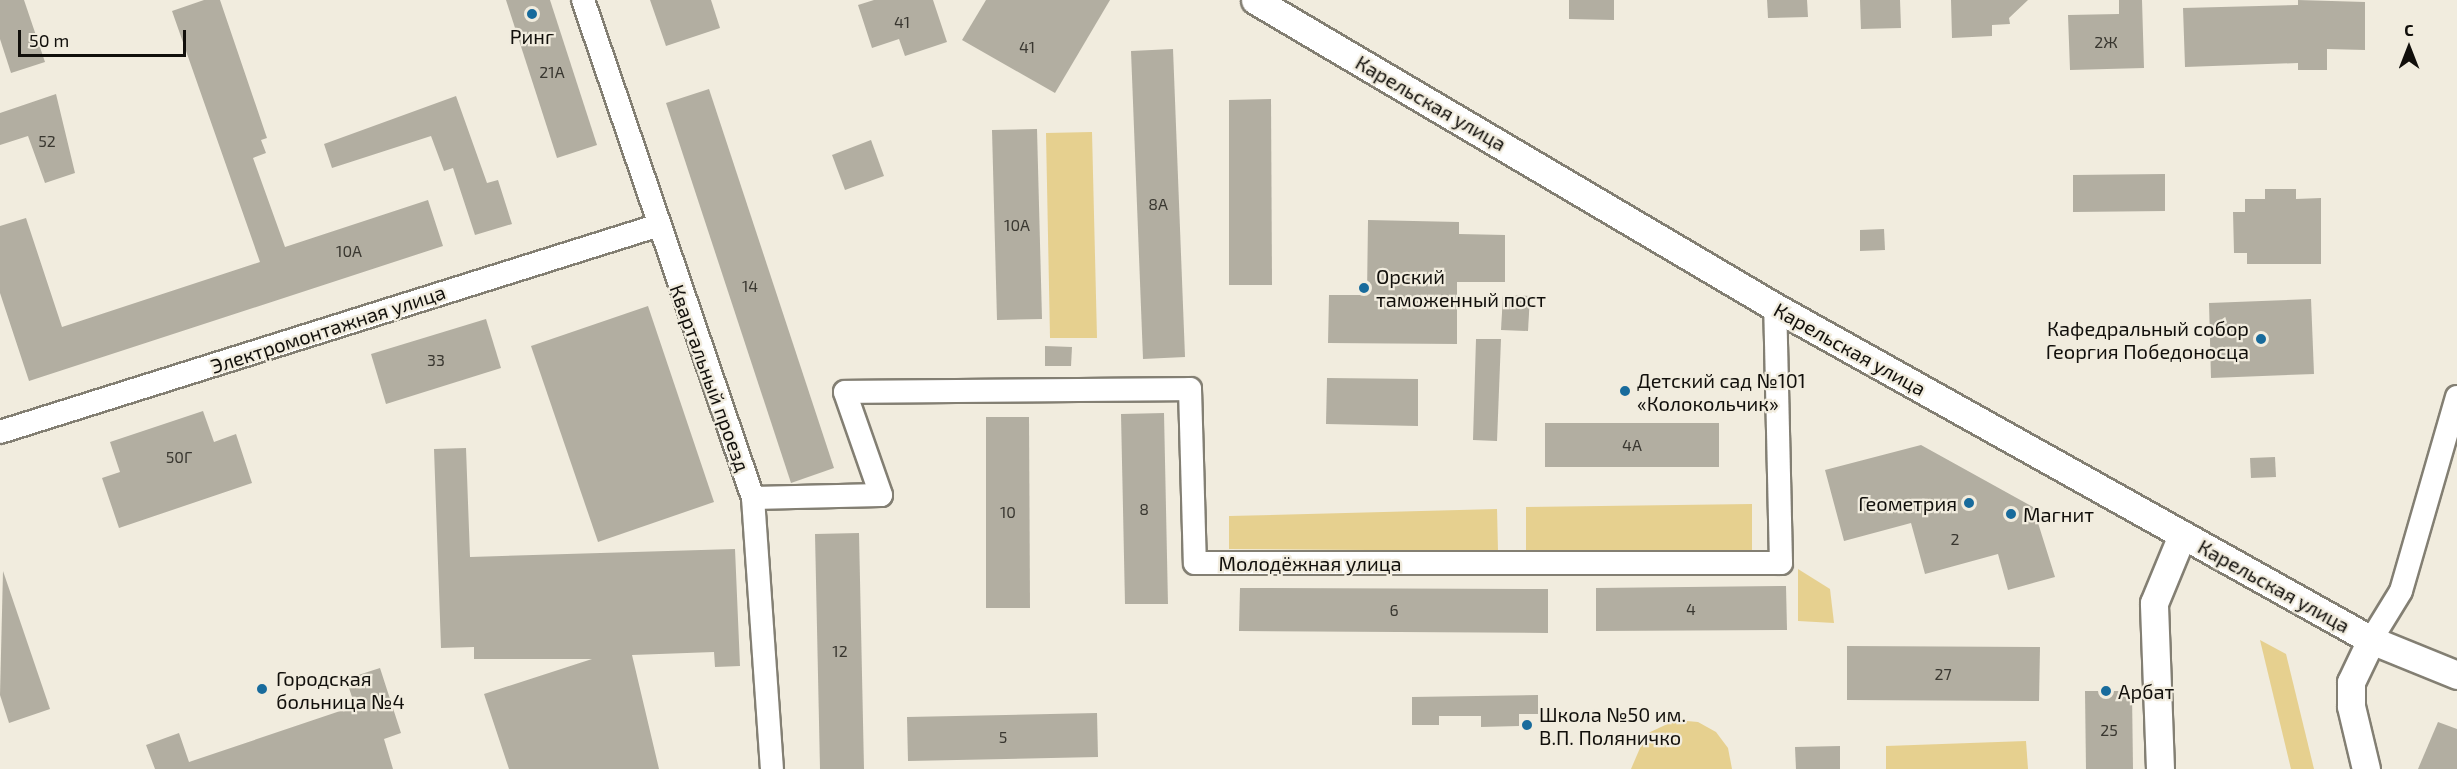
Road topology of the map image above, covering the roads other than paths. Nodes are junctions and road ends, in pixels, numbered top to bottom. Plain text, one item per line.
1 (583, 0) edge
2 (1255, 0) edge
3 (656, 226) junction
4 (1775, 307) junction
5 (2457, 397) edge
6 (0, 432) edge
7 (753, 498) junction
8 (2182, 535) junction
9 (2371, 640) junction
10 (2457, 675) edge
11 (772, 769) edge
12 (2160, 769) edge
13 (2366, 769) edge

1 - 3 street, Квартальный проезд
2 - 4 street, Карельская улица
3 - 6 street, Электромонтажная улица
3 - 7 street, Квартальный проезд
4 - 7 street, Молодёжная улица
4 - 8 street, Карельская улица
5 - 9 street
7 - 11 street, Квартальный проезд
8 - 9 street, Карельская улица
8 - 12 street
9 - 10 street, Карельская улица
9 - 13 street

